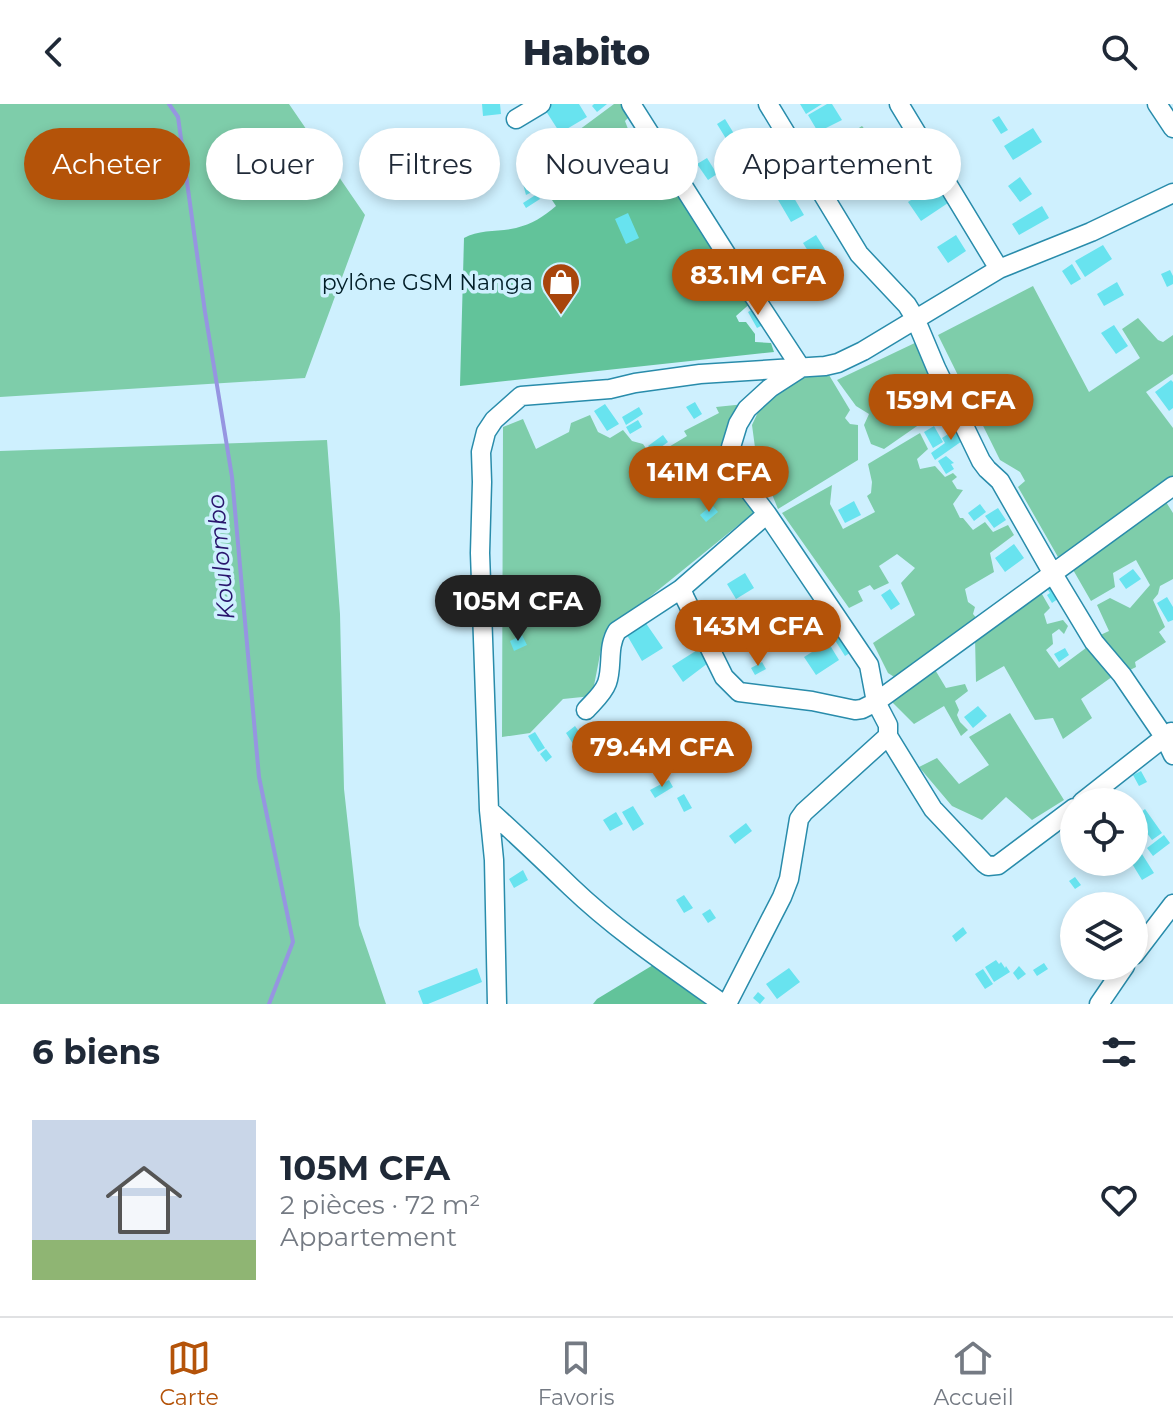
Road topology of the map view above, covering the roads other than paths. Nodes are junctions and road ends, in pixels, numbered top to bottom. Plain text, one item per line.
1 (541, 104) edge
2 (631, 104) edge
3 (768, 104) edge
4 (899, 104) edge
5 (1157, 104) edge
6 (516, 119) dead end
7 (1173, 128) edge
8 (1173, 193) edge
9 (999, 269) junction
10 (915, 318) junction
11 (801, 368) junction
12 (1173, 486) edge
13 (767, 514) junction
14 (1053, 574) junction
15 (681, 589) junction
16 (869, 665) junction
17 (899, 685) junction
18 (876, 702) junction
19 (586, 710) dead end
20 (1169, 734) edge
21 (888, 736) junction
22 (1173, 755) edge
23 (1100, 788) edge
24 (489, 810) junction
25 (1060, 818) edge
26 (1173, 904) edge
27 (1148, 937) edge
28 (1115, 980) edge
29 (497, 1004) edge
30 (725, 1004) edge
31 (1099, 1004) edge

1 - 6 street
2 - 11 street
3 - 10 street
4 - 9 street
5 - 7 street
8 - 9 street
9 - 10 street
10 - 11 street
10 - 14 street
11 - 13 street
11 - 24 street
12 - 14 street
13 - 15 street
13 - 16 street
14 - 17 street
14 - 20 street
15 - 18 street
15 - 19 street
16 - 17 street
16 - 18 street
17 - 18 street
18 - 21 street
20 - 22 street
20 - 23 street
21 - 25 street
21 - 30 street
24 - 29 street
24 - 30 street
26 - 27 street
28 - 31 street

